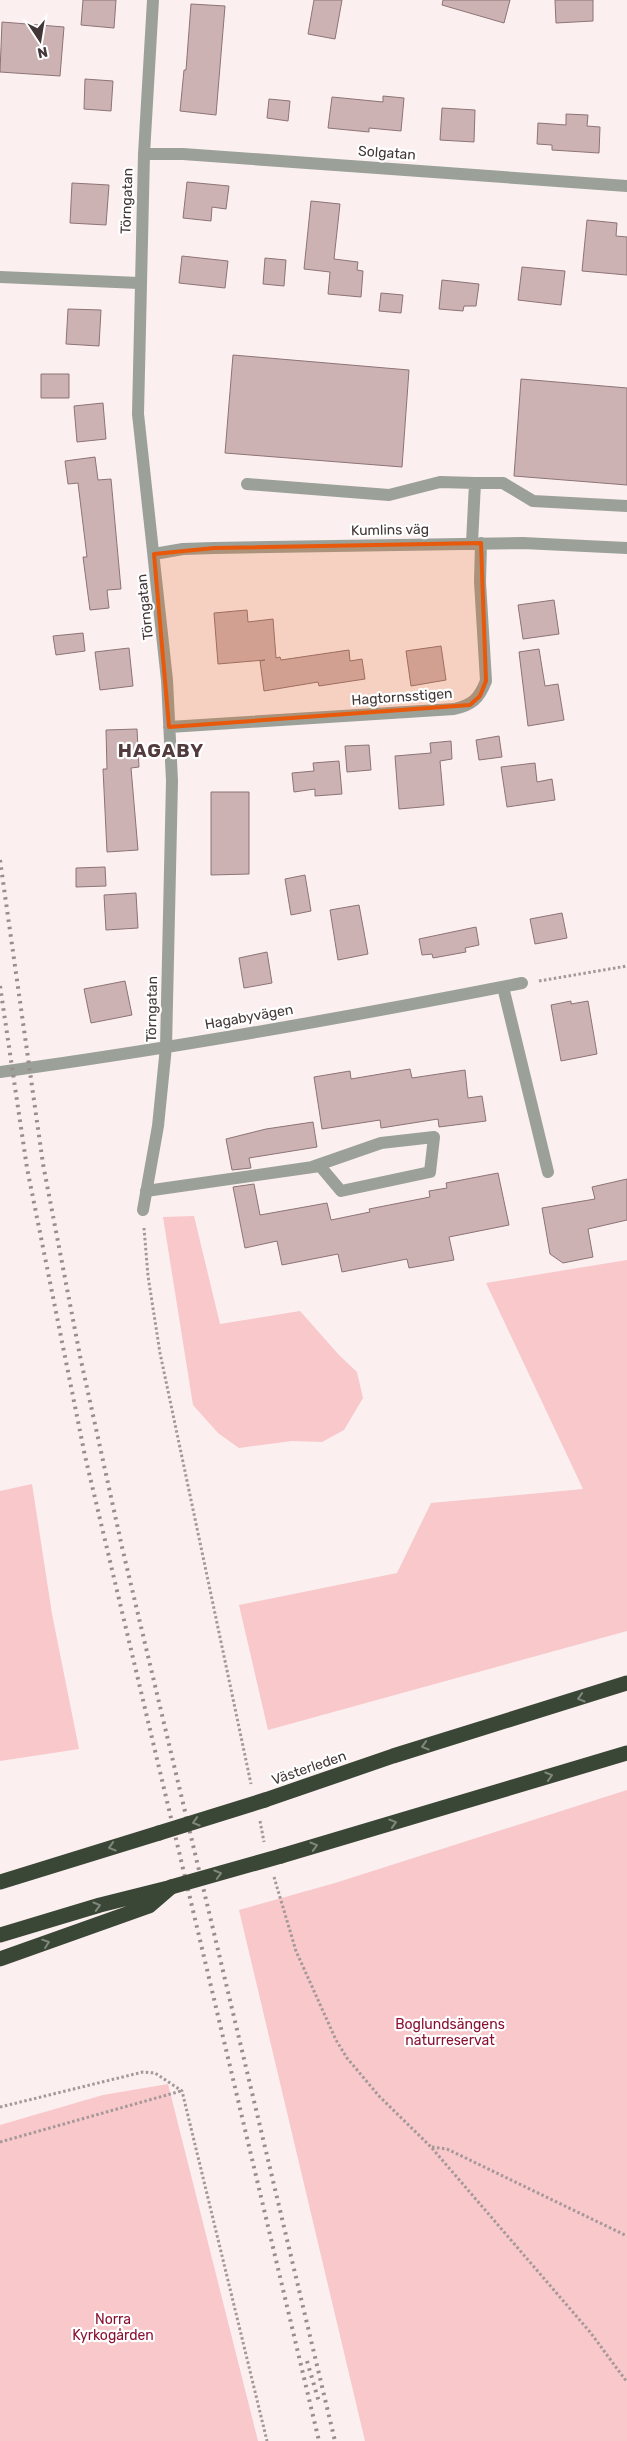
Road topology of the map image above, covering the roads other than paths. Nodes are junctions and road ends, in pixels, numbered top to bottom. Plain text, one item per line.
1 (154, 0) edge
2 (144, 154) junction
3 (627, 186) edge
4 (0, 277) edge
5 (139, 283) junction
6 (476, 483) junction
7 (247, 484) dead end
8 (627, 506) edge
9 (476, 543) junction
10 (627, 548) edge
11 (154, 554) junction
12 (169, 727) junction
13 (522, 983) road end
14 (503, 987) junction
15 (166, 1047) junction
16 (0, 1072) edge
17 (312, 1167) junction
18 (548, 1172) dead end
19 (146, 1191) junction
20 (142, 1210) dead end
21 (627, 1683) edge
22 (627, 1753) edge
23 (0, 1882) edge
24 (172, 1887) junction
25 (0, 1935) edge
26 (0, 1959) edge

1 - 2 street, Törngatan
2 - 3 street, Solgatan
2 - 5 street, Törngatan
4 - 5 street
5 - 11 street, Törngatan
6 - 7 street
6 - 8 street
6 - 9 street
9 - 10 street, Kumlins väg
9 - 11 street, Kumlins väg
9 - 12 street, Hagtornsstigen
11 - 12 street, Törngatan
12 - 15 street, Törngatan
13 - 14 street, Hagabyvägen
14 - 15 street, Hagabyvägen
14 - 18 street
15 - 16 street, Hagabyvägen
15 - 19 street, Törngatan
17 - 17 street
17 - 19 street
19 - 20 street, Törngatan
21 -> 23 highway, Västerleden, bridge
24 -> 22 highway, bridge
25 -> 24 highway
26 -> 24 highway

